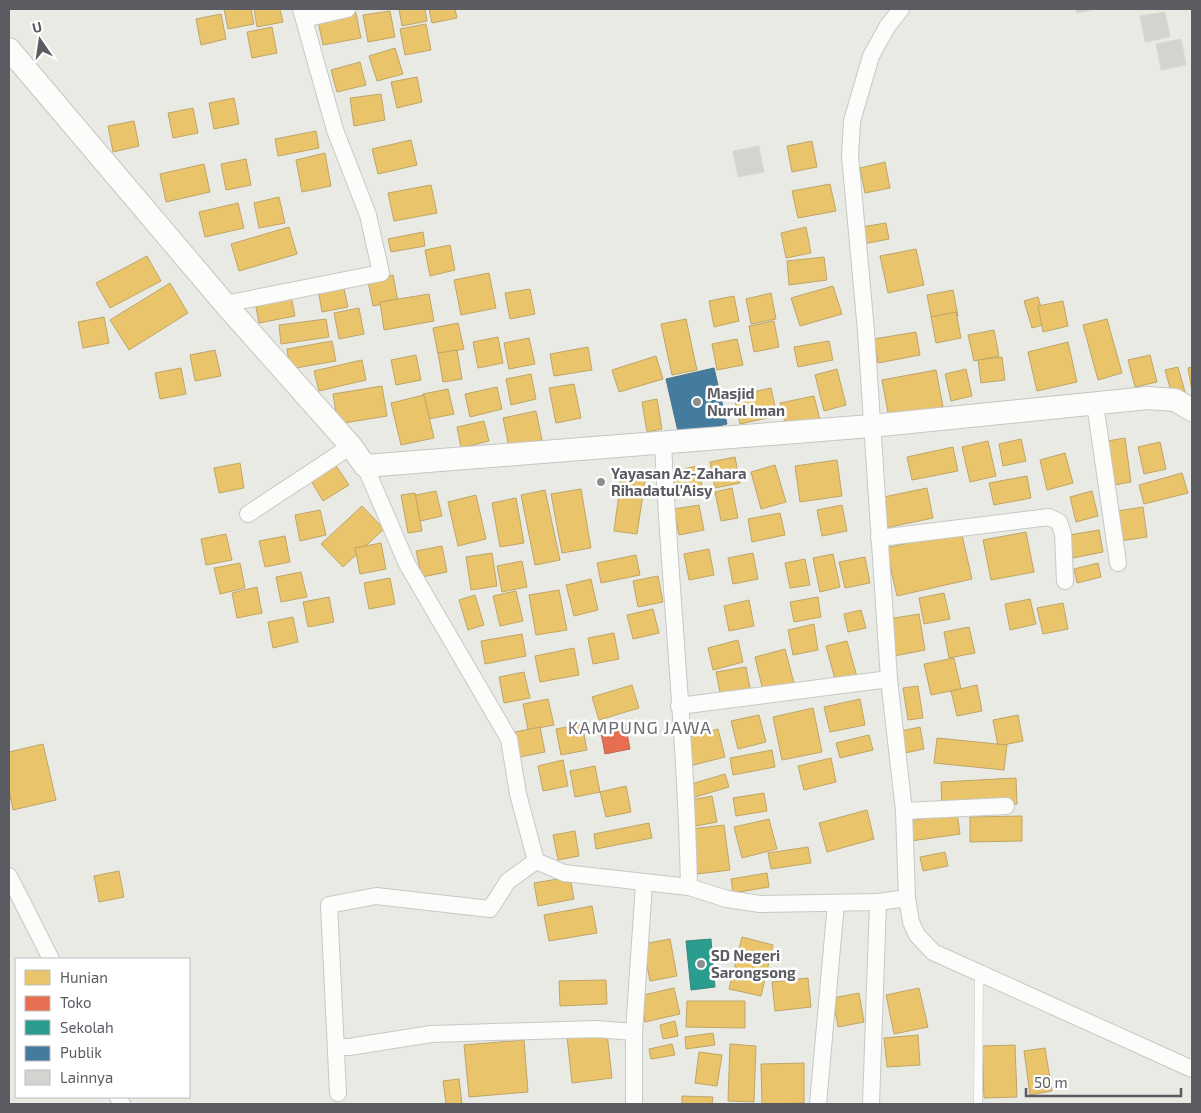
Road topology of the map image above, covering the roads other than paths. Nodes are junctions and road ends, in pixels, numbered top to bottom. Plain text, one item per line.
1 (346, 9) edge
2 (901, 9) edge
3 (302, 14) edge
4 (9, 49) edge
5 (224, 304) junction
6 (1096, 404) junction
7 (1192, 410) edge
8 (871, 426) junction
9 (663, 444) junction
10 (351, 446) junction
11 (365, 466) junction
12 (248, 514) dead end
13 (879, 538) junction
14 (1118, 563) dead end
15 (1065, 582) dead end
16 (889, 679) junction
17 (679, 706) junction
18 (1006, 806) dead end
19 (904, 811) junction
20 (536, 861) junction
21 (9, 876) edge
22 (644, 883) junction
23 (689, 886) junction
24 (907, 898) junction
25 (878, 902) junction
26 (836, 903) junction
27 (50, 958) edge
28 (979, 974) junction
29 (634, 1032) junction
30 (336, 1046) junction
31 (1192, 1069) edge
32 (338, 1093) dead end
33 (634, 1104) edge
34 (818, 1104) edge
35 (871, 1104) edge
36 (978, 1104) edge

1 - 3 street
2 - 8 street
3 - 5 street
4 - 5 street
5 - 10 street
6 - 7 street
6 - 8 street
6 - 14 street
8 - 9 street
8 - 13 street
9 - 11 street
9 - 17 street
10 - 11 street
10 - 12 street
11 - 20 street
13 - 15 street
13 - 16 street
16 - 17 street
16 - 19 street
17 - 23 street
18 - 19 street
19 - 24 street
20 - 22 street
20 - 30 street
21 - 27 street
22 - 23 street
22 - 29 street
23 - 26 street
24 - 25 street
24 - 28 street
25 - 26 street
25 - 35 street
26 - 34 street
28 - 31 street
28 - 36 lane
29 - 30 street
29 - 33 street
30 - 32 street

